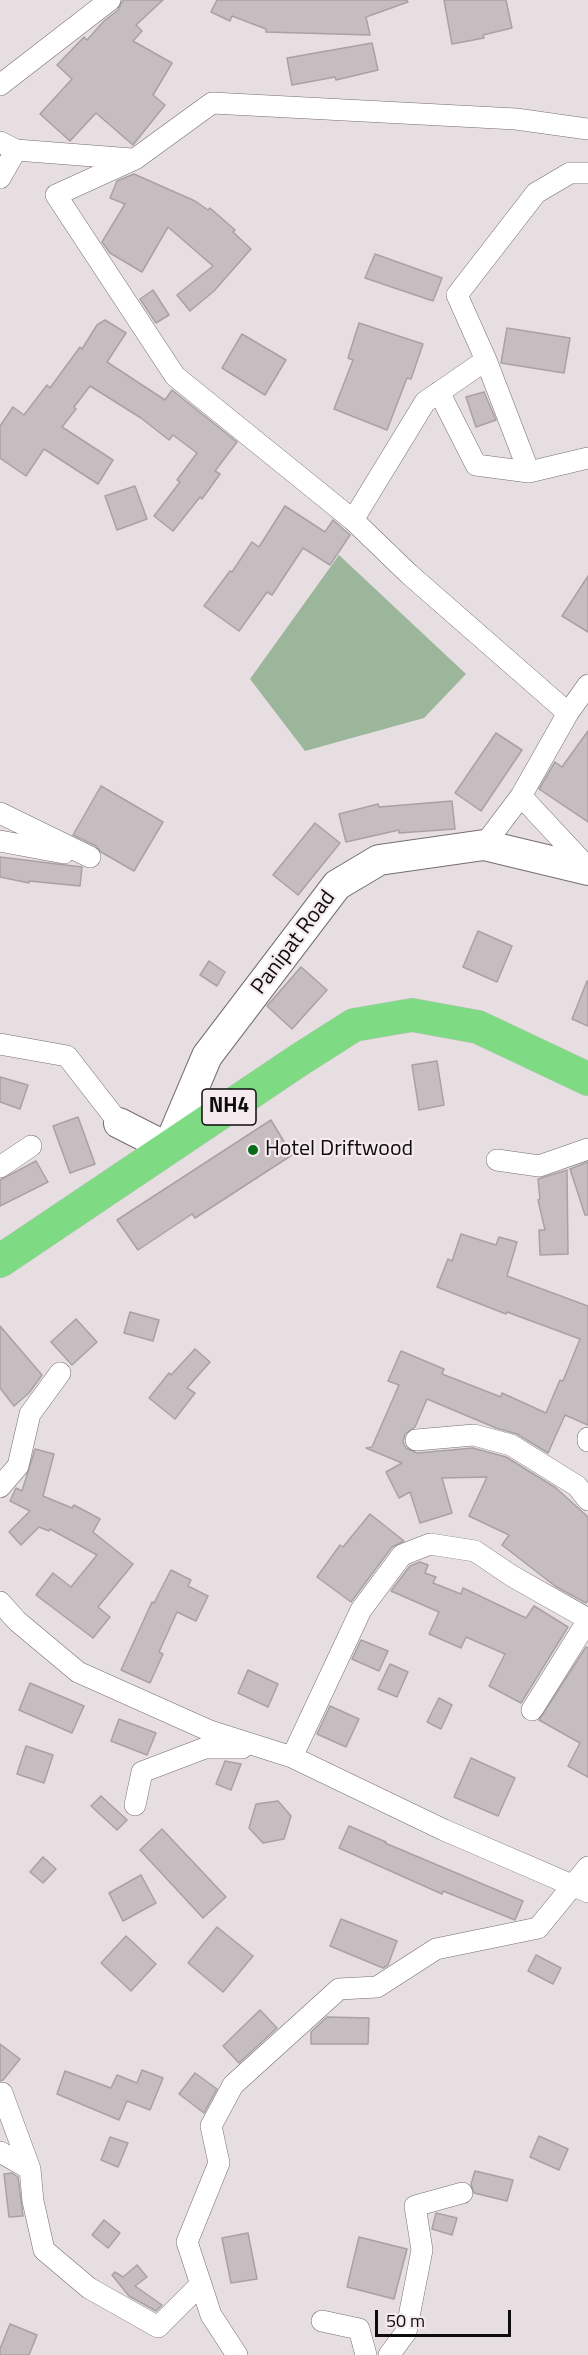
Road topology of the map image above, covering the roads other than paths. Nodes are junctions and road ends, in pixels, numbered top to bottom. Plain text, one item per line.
1 (110, 0) edge
2 (0, 85) edge
3 (588, 129) edge
4 (8, 146) edge
5 (135, 159) junction
6 (588, 173) edge
7 (0, 177) edge
8 (486, 360) junction
9 (439, 392) junction
10 (588, 458) edge
11 (529, 472) junction
12 (353, 520) junction
13 (588, 685) edge
14 (568, 713) junction
15 (521, 796) junction
16 (0, 813) edge
17 (0, 841) edge
18 (484, 845) junction
19 (588, 869) edge
20 (0, 1044) edge
21 (587, 1081) edge
22 (119, 1123) joint
23 (31, 1146) dead end
24 (168, 1148) junction
25 (588, 1149) edge
26 (497, 1160) dead end
27 (0, 1167) edge
28 (0, 1261) edge
29 (60, 1373) dead end
30 (416, 1440) dead end
31 (0, 1487) edge
32 (588, 1500) edge
33 (0, 1602) edge
34 (588, 1619) edge
35 (532, 1710) dead end
36 (266, 1749) junction
37 (292, 1757) junction
38 (135, 1805) dead end
39 (588, 1867) edge
40 (580, 1889) edge
41 (2, 2093) dead end
42 (0, 2152) edge
43 (30, 2169) junction
44 (462, 2193) dead end
45 (201, 2284) junction
46 (322, 2321) dead end
47 (237, 2355) edge
48 (366, 2355) edge
49 (389, 2355) edge

1 - 2 street
3 - 5 street
4 - 5 street
4 - 7 street
5 - 12 street
6 - 8 street
8 - 9 street
8 - 11 street
9 - 11 street
9 - 12 street
10 - 11 street
12 - 14 street
13 - 14 street
14 - 15 street
15 - 18 street
15 - 19 street
16 - 17 street
18 - 19 street, Panipat Road
18 - 24 street, Panipat Road
20 - 22 street
21 - 24 highway, NH4
22 - 24 street
23 - 27 street
24 - 28 highway, NH4
25 - 26 street
29 - 31 street
30 - 32 street
33 - 36 street
34 - 35 street
34 - 37 street
36 - 37 street
36 - 38 street
37 - 40 street
39 - 40 street
40 - 45 street
41 - 43 street
42 - 43 street
43 - 45 street
44 - 49 street
45 - 47 street
46 - 48 street

